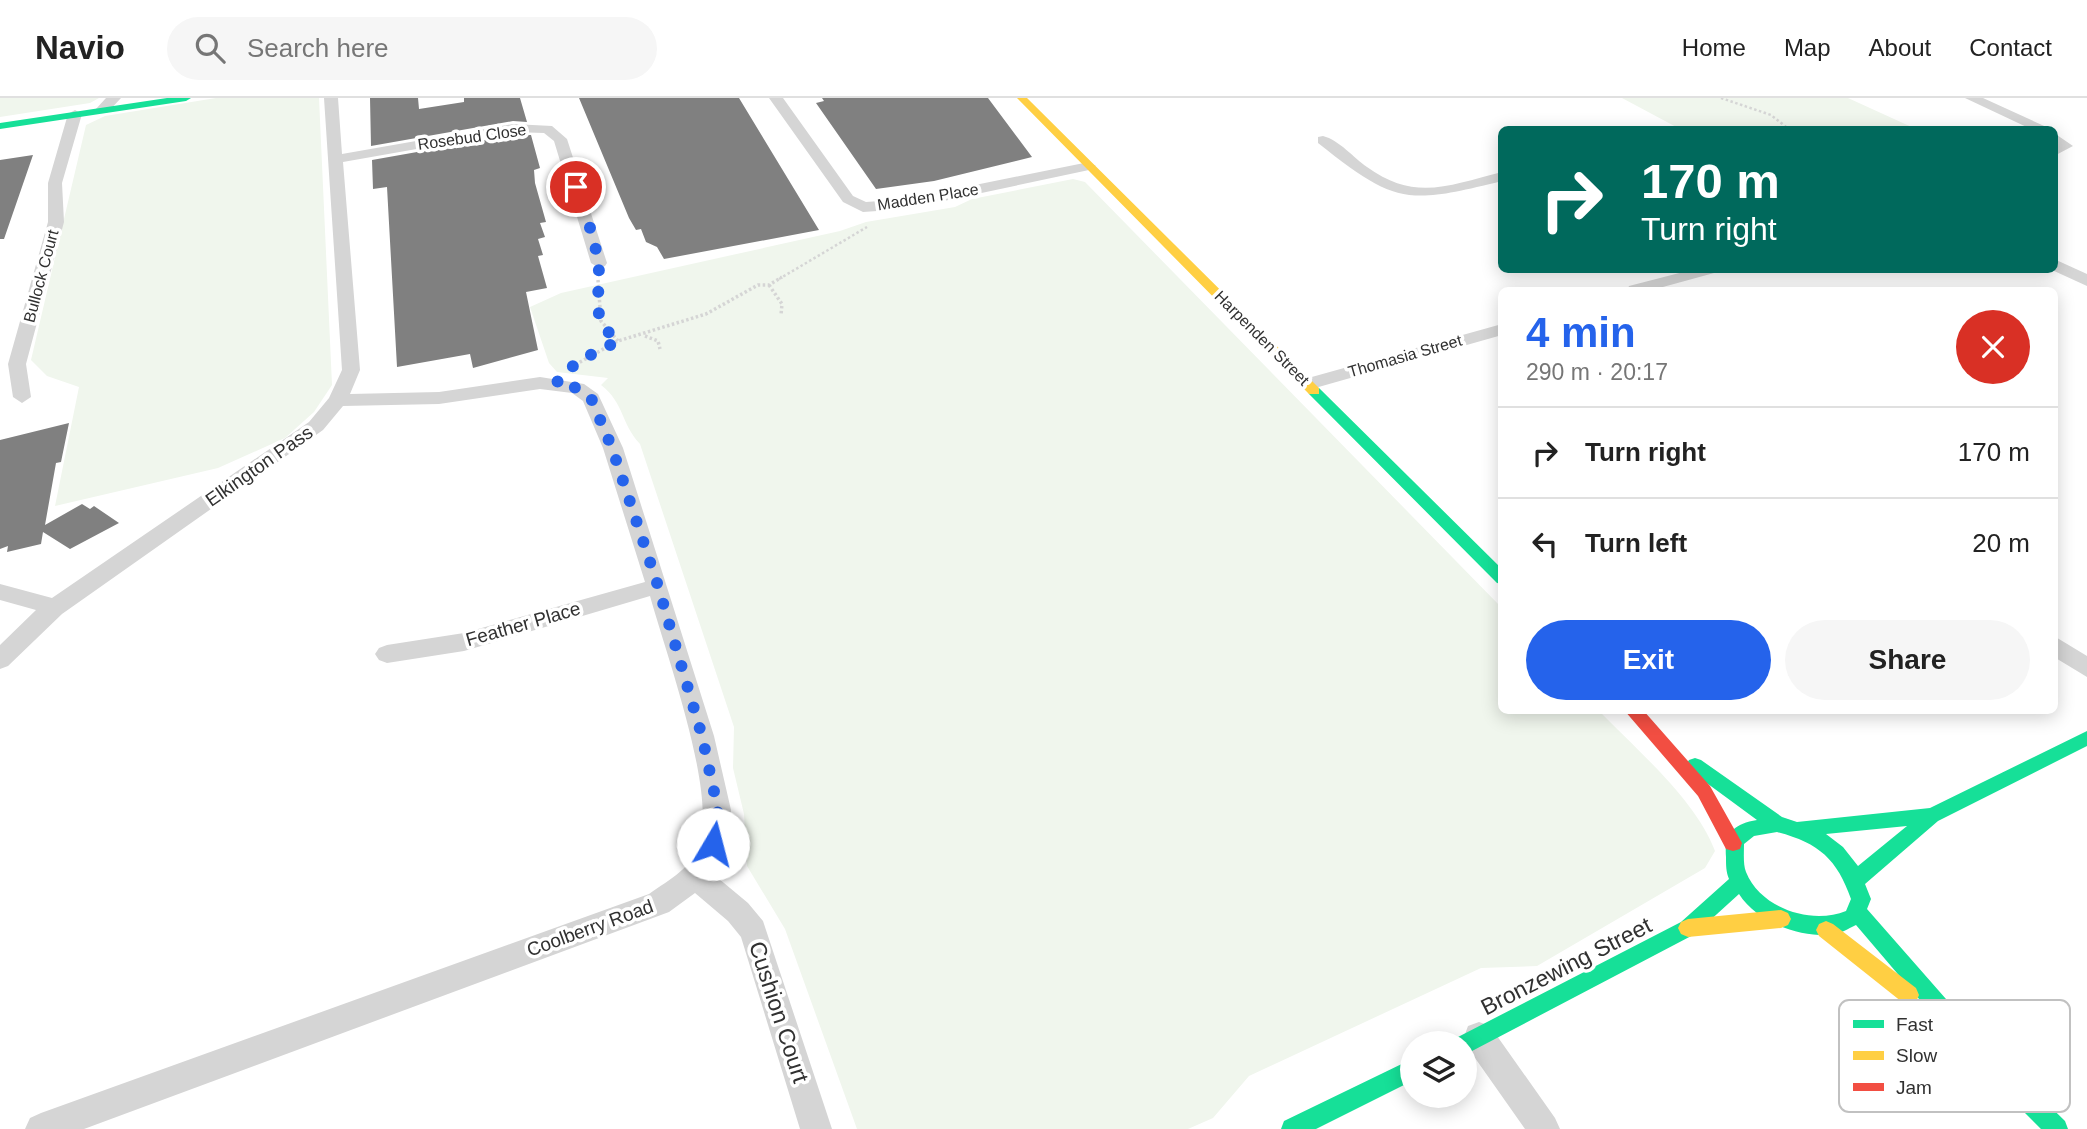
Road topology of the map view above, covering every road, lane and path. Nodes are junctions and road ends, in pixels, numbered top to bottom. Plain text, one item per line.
1 (186, 98) edge
2 (331, 98) edge
3 (776, 98) edge
4 (1022, 98) edge
5 (1721, 98) edge
6 (1972, 98) edge
7 (132, 101) edge
8 (108, 104) edge
9 (75, 114) junction
10 (0, 126) edge
11 (1785, 126) edge
12 (2037, 126) edge
13 (1323, 139) dead end
14 (2058, 139) edge
15 (2058, 150) edge
16 (336, 159) junction
17 (1089, 166) junction
18 (1498, 177) edge
19 (884, 207) junction
20 (599, 263) joint
21 (2058, 266) edge
22 (1697, 273) edge
23 (2087, 281) edge
24 (769, 285) junction
25 (1646, 287) edge
26 (781, 316) dead end
27 (1498, 330) edge
28 (644, 335) junction
29 (618, 341) junction
30 (660, 348) dead end
31 (556, 383) junction
32 (1308, 384) junction
33 (22, 397) dead end
34 (338, 400) junction
35 (1498, 575) edge
36 (658, 586) junction
37 (0, 592) edge
38 (54, 608) junction
39 (2058, 648) edge
40 (387, 654) dead end
41 (0, 660) edge
42 (2087, 668) edge
43 (1636, 714) edge
44 (2087, 738) edge
45 (1664, 743) junction
46 (1932, 816) junction
47 (1777, 824) junction
48 (1799, 829) junction
49 (1732, 843) junction
50 (696, 877) junction
51 (1857, 879) junction
52 (1739, 882) junction
53 (1858, 913) junction
54 (1781, 919) junction
55 (1689, 928) junction
56 (1826, 930) junction
57 (1915, 1000) edge
58 (1933, 1000) edge
59 (1477, 1038) edge
60 (1477, 1047) edge
61 (1400, 1076) edge
62 (2040, 1112) edge
63 (41, 1129) edge
64 (816, 1129) edge
65 (1292, 1129) edge
66 (1544, 1129) edge
67 (2057, 1129) edge

1 - 7 street
2 - 16 street, Elkington Pass
3 - 19 street, Madden Place
4 - 17 street, Harpenden Street
5 - 11 path
6 - 12 street
7 - 8 street
8 - 9 street
9 - 10 street
9 - 33 street, Bullock Court
13 - 18 street
14 - 15 street
16 - 20 street, Rosebud Close
16 - 34 street, Elkington Pass
17 - 19 street, Madden Place
17 - 32 street, Harpenden Street
19 - 24 path
20 - 29 path
21 - 23 street
22 - 25 street
24 - 26 path
24 - 28 path
27 - 32 street, Thomasia Street
28 - 29 path
28 - 30 path
29 - 31 path
31 - 34 street, Coolberry Road
31 - 36 street, Coolberry Road
32 - 35 street, Harpenden Street
34 - 38 street, Elkington Pass
36 - 40 street, Feather Place
36 - 50 street, Coolberry Road
37 - 38 street
38 - 41 street, Elkington Pass
39 - 42 street
43 - 45 street
44 - 46 street
45 - 47 street
45 - 49 street
46 - 48 street
46 - 51 street
47 - 48 street
47 - 49 street
48 - 51 street
49 - 52 street
50 - 63 street, Coolberry Road
50 - 64 street, Cushion Court
51 - 53 street
52 - 54 street
52 - 55 street, Bronzewing Street
53 - 56 street
53 - 58 street
54 - 55 street, Bronzewing Street
54 - 56 street
55 - 59 street, Bronzewing Street
56 - 57 street
60 - 66 street
61 - 65 street
62 - 67 street

